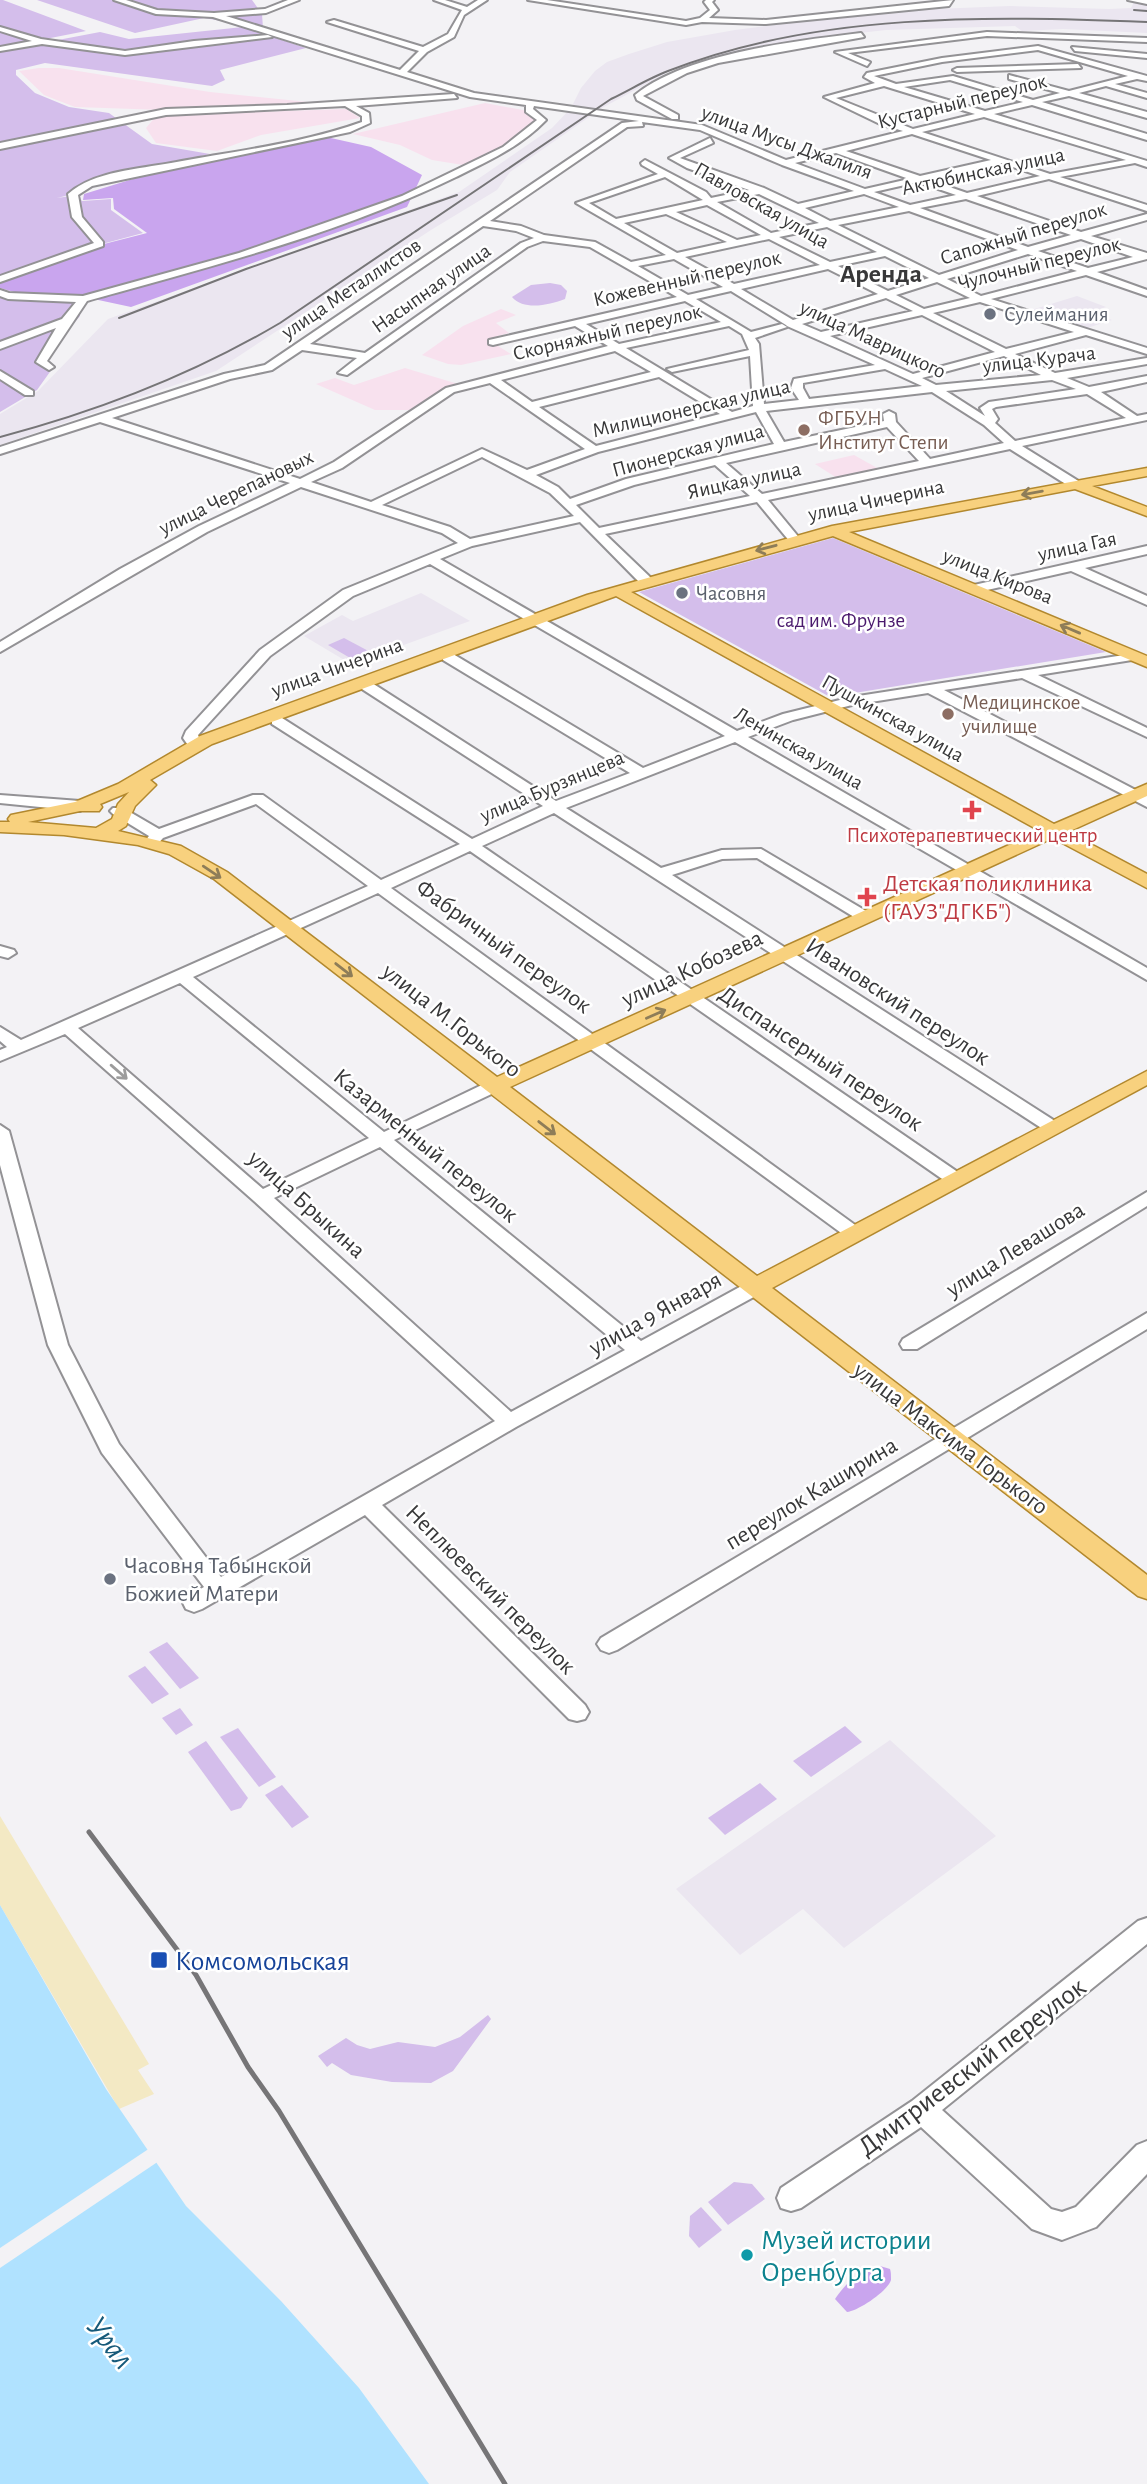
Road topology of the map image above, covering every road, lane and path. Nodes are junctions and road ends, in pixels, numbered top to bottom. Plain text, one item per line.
1 (118, 0) edge
2 (260, 0) edge
3 (295, 0) edge
4 (438, 0) edge
5 (483, 0) edge
6 (532, 0) edge
7 (709, 0) edge
8 (949, 0) edge
9 (1132, 0) edge
10 (1147, 2) edge
11 (466, 9) junction
12 (265, 11) junction
13 (214, 15) junction
14 (702, 20) junction
15 (331, 22) dead end
16 (0, 29) edge
17 (266, 31) junction
18 (1018, 33) junction
19 (871, 34) dead end
20 (278, 36) junction
21 (953, 37) junction
22 (1147, 40) edge
23 (40, 41) junction
24 (0, 50) edge
25 (424, 50) junction
26 (995, 53) junction
27 (1147, 56) edge
28 (1096, 65) junction
29 (1043, 67) junction
30 (868, 69) junction
31 (402, 73) junction
32 (932, 73) dead end
33 (914, 75) dead end
34 (1012, 77) dead end
35 (1144, 77) edge
36 (886, 83) junction
37 (1105, 83) junction
38 (1067, 93) junction
39 (472, 95) junction
40 (1147, 96) edge
41 (387, 101) junction
42 (1029, 102) junction
43 (346, 104) junction
44 (530, 105) junction
45 (191, 110) joint
46 (361, 112) junction
47 (982, 114) junction
48 (1147, 116) edge
49 (691, 125) junction
50 (914, 131) junction
51 (707, 136) junction
52 (1147, 137) edge
53 (0, 146) edge
54 (838, 151) junction
55 (1004, 160) junction
56 (1143, 162) edge
57 (645, 163) dead end
58 (785, 163) junction
59 (663, 175) junction
60 (1051, 176) junction
61 (922, 180) junction
62 (762, 190) junction
63 (867, 192) junction
64 (969, 196) junction
65 (708, 201) junction
66 (800, 206) junction
67 (909, 207) junction
68 (1147, 208) edge
69 (669, 212) junction
70 (1147, 217) edge
71 (615, 222) junction
72 (482, 223) junction
73 (830, 224) junction
74 (1080, 235) junction
75 (771, 237) junction
76 (542, 238) junction
77 (737, 244) junction
78 (1029, 250) junction
79 (889, 252) junction
80 (677, 257) junction
81 (1146, 257) edge
82 (631, 265) junction
83 (829, 266) junction
84 (1088, 271) junction
85 (935, 277) junction
86 (0, 279) edge
87 (733, 288) junction
88 (0, 293) edge
89 (1147, 293) edge
90 (888, 295) junction
91 (688, 298) junction
92 (83, 299) junction
93 (980, 299) junction
94 (923, 311) junction
95 (66, 321) junction
96 (575, 323) junction
97 (730, 323) junction
98 (786, 325) junction
99 (1083, 332) junction
100 (750, 336) junction
101 (818, 336) junction
102 (493, 342) dead end
103 (0, 346) edge
104 (300, 346) junction
105 (618, 347) junction
106 (1147, 351) edge
107 (753, 352) junction
108 (1004, 352) junction
109 (366, 356) junction
110 (1147, 361) edge
111 (886, 366) junction
112 (49, 367) dead end
113 (672, 369) dead end
114 (343, 373) dead end
115 (0, 374) edge
116 (658, 374) junction
117 (912, 377) junction
118 (1054, 377) junction
119 (492, 379) junction
120 (1147, 379) edge
121 (931, 387) junction
122 (1087, 390) junction
123 (29, 393) dead end
124 (805, 401) junction
125 (532, 405) junction
126 (759, 408) junction
127 (731, 416) junction
128 (100, 418) junction
129 (1141, 419) edge
130 (988, 423) junction
131 (1012, 445) junction
132 (780, 446) junction
133 (594, 450) junction
134 (0, 451) edge
135 (717, 461) junction
136 (926, 462) junction
137 (1147, 472) edge
138 (527, 474) junction
139 (301, 484) junction
140 (1076, 485) junction
141 (761, 499) junction
142 (569, 503) junction
143 (371, 506) junction
144 (1147, 512) edge
145 (583, 518) junction
146 (832, 530) junction
147 (596, 532) junction
148 (795, 540) junction
149 (468, 543) junction
150 (1145, 552) edge
151 (429, 558) junction
152 (1071, 566) junction
153 (646, 581) junction
154 (974, 589) junction
155 (618, 591) junction
156 (1147, 601) edge
157 (537, 621) junction
158 (0, 648) edge
159 (449, 657) junction
160 (1140, 659) edge
161 (1025, 674) junction
162 (367, 686) junction
163 (931, 689) junction
164 (824, 707) junction
165 (277, 721) junction
166 (1147, 733) edge
167 (737, 737) junction
168 (195, 745) junction
169 (641, 773) junction
170 (1143, 795) edge
171 (0, 799) edge
172 (554, 807) junction
173 (105, 811) junction
174 (0, 825) edge
175 (1053, 832) junction
176 (88, 834) junction
177 (154, 839) junction
178 (468, 846) junction
179 (761, 854) joint
180 (968, 871) junction
181 (659, 875) junction
182 (1146, 881) edge
183 (380, 886) junction
184 (865, 917) junction
185 (290, 928) junction
186 (784, 955) junction
187 (1147, 975) edge
188 (182, 976) junction
189 (690, 998) junction
190 (67, 1027) junction
191 (0, 1032) edge
192 (594, 1042) junction
193 (18, 1047) junction
194 (0, 1056) edge
195 (1146, 1078) edge
196 (494, 1086) junction
197 (1052, 1127) junction
198 (0, 1131) edge
199 (381, 1140) junction
200 (955, 1179) junction
201 (7, 1187) edge
202 (261, 1197) junction
203 (1147, 1198) edge
204 (855, 1234) junction
205 (754, 1288) junction
206 (1147, 1320) edge
207 (910, 1343) dead end
208 (640, 1351) junction
209 (509, 1422) junction
210 (952, 1438) junction
211 (368, 1503) junction
212 (218, 1589) junction
213 (1147, 1589) edge
214 (194, 1603) dead end
215 (609, 1644) dead end
216 (578, 1712) dead end
217 (1147, 1928) edge
218 (922, 2110) junction
219 (1147, 2154) edge
220 (791, 2198) dead end

1 - 13 street
2 - 12 street
3 - 12 street
4 - 11 street
5 - 11 street
6 - 14 street
7 - 14 street
8 - 14 street
9 - 10 street
11 - 25 street
12 - 13 street
12 - 17 street
13 - 17 street, улица Мусы Джалиля
15 - 25 street
16 - 23 street
17 - 20 street, улица Мусы Джалиля
18 - 21 street
18 - 22 street
18 - 27 street
19 - 49 street
20 - 23 street
20 - 31 street, улица Мусы Джалиля
21 - 26 street
21 - 30 street
23 - 24 street
25 - 31 street
26 - 28 street
26 - 29 street
26 - 30 street
28 - 29 street
28 - 35 street
29 - 32 street
30 - 36 street
31 - 39 street, улица Мусы Джалиля
33 - 36 street
34 - 38 street
35 - 37 street, Кустарный переулок
36 - 42 street
36 - 47 street
36 - 50 street
37 - 38 street, Кустарный переулок
37 - 40 street
38 - 42 street, Кустарный переулок
38 - 48 street
39 - 41 street
39 - 44 street, улица Мусы Джалиля
41 - 43 street
41 - 46 street
42 - 47 street, Кустарный переулок
42 - 52 street
43 - 45 street
43 - 46 street
44 - 49 street, улица Мусы Джалиля
44 - 92 street
45 - 53 street
46 - 86 street
47 - 50 street, Кустарный переулок
47 - 56 street
49 - 51 street, улица Мусы Джалиля
50 - 54 street, Кустарный переулок
50 - 55 street
51 - 58 street, улица Мусы Джалиля
51 - 62 street
51 - 72 street, улица Металлистов
54 - 58 street, Кустарный переулок
54 - 61 street
55 - 60 street
55 - 61 street
56 - 60 street, Актюбинская улица
57 - 59 street, Павловская улица
58 - 63 street, улица Мусы Джалиля
59 - 65 street, Павловская улица
59 - 71 street, улица Маврицкого
60 - 64 street, Актюбинская улица
60 - 68 street
61 - 63 street
61 - 64 street
62 - 65 street
62 - 66 street
63 - 66 street
63 - 67 street, улица Мусы Джалиля
64 - 67 street, Актюбинская улица
64 - 74 street
65 - 69 street
65 - 75 street, Павловская улица
66 - 73 street
67 - 73 street, Актюбинская улица
67 - 78 street, улица Мусы Джалиля
69 - 71 street
69 - 77 street
70 - 74 street, Сапожный переулок
71 - 80 street, улица Маврицкого
72 - 76 street
72 - 104 street, улица Металлистов
73 - 75 street, Актюбинская улица
73 - 79 street
74 - 78 street, Сапожный переулок
74 - 81 street
75 - 77 street, Актюбинская улица
75 - 83 street, Павловская улица
76 - 82 street
76 - 109 street, Насыпная улица
77 - 80 street, Актюбинская улица
78 - 84 street, улица Мусы Джалиля
78 - 85 street, Сапожный переулок
79 - 83 street, Кожевенный переулок
79 - 85 street
80 - 82 street, Актюбинская улица
80 - 87 street, улица Маврицкого
81 - 84 street, Чулочный переулок
82 - 91 street
83 - 87 street, Кожевенный переулок
83 - 90 street, Павловская улица
84 - 89 street, улица Мусы Джалиля
84 - 93 street, Чулочный переулок
85 - 90 street, Сапожный переулок
85 - 93 street
87 - 91 street, Кожевенный переулок
87 - 98 street, улица Маврицкого
88 - 92 street
90 - 94 street, Павловская улица
90 - 98 street, Сапожный переулок
91 - 96 street, Кожевенный переулок
91 - 97 street
92 - 95 street
93 - 94 street, Чулочный переулок
93 - 99 street
94 - 101 street, Чулочный переулок
94 - 108 street, Павловская улица
95 - 103 street
95 - 112 street
96 - 102 street, Кожевенный переулок
96 - 105 street
97 - 100 street
97 - 105 street, Скорняжный переулок
98 - 100 street, Сапожный переулок
98 - 101 street, улица Маврицкого
99 - 106 street
99 - 108 street
100 - 107 street
101 - 111 street, улица Маврицкого
104 - 109 street
104 - 128 street, улица Металлистов
105 - 116 street
105 - 119 street, Скорняжный переулок
107 - 113 street
107 - 126 street
108 - 117 street
108 - 118 street, Павловская улица
109 - 114 street, Насыпная улица
110 - 118 street, улица Курача
111 - 117 street, улица Маврицкого
111 - 124 street
115 - 123 street
116 - 125 street
116 - 127 street
117 - 121 street, улица Маврицкого
118 - 121 street, улица Курача
118 - 122 street, Павловская улица
119 - 125 street
119 - 139 street, улица Черепановых
120 - 122 street
121 - 124 street, Милиционерская улица
121 - 130 street, улица Маврицкого
122 - 129 street, Павловская улица
122 - 130 street
124 - 126 street, Милиционерская улица
125 - 133 street
126 - 127 street, Милиционерская улица
126 - 132 street
127 - 133 street, Милиционерская улица
128 - 134 street, улица Металлистов
128 - 139 street
129 - 131 street, Яицкая улица
130 - 131 street, улица Маврицкого
131 - 136 street, Яицкая улица
131 - 140 street, улица Маврицкого
132 - 135 street, Пионерская улица
132 - 136 street, Пионерская улица
133 - 138 street, Милиционерская улица
135 - 141 street
135 - 142 street, Пионерская улица
136 - 141 street, Яицкая улица
137 - 140 main road, улица Чичерина
138 - 142 street
138 - 143 street
139 - 143 street
139 - 158 street, улица Черепановых
140 - 144 main road, улица Маврицкого
140 -> 146 main road, улица Чичерина
141 - 147 street, Яицкая улица
141 - 148 street
142 - 145 street
143 - 149 street
145 - 147 street
145 - 149 street
146 - 148 main road, улица Чичерина
146 - 154 main road, улица Кирова
147 - 153 street
148 -> 153 main road, улица Чичерина
149 - 151 street
150 - 152 street, улица Гая
151 - 157 street, Ленинская улица
151 - 168 street
152 - 154 street, улица Гая
152 - 156 street
153 - 155 main road, улица Чичерина
160 -> 154 main road, улица Кирова
155 - 157 main road, улица Чичерина
155 - 164 main road, Пушкинская улица
157 - 159 main road, улица Чичерина
157 - 167 street, Ленинская улица
157 - 168 main road, улица Чичерина
159 - 162 main road, улица Чичерина
159 - 169 street
160 - 161 street, улица Бурзянцева
161 - 163 street, улица Бурзянцева
161 - 166 street
162 - 165 main road, улица Чичерина
162 - 172 street, Ивановский переулок
163 - 164 street, улица Бурзянцева
163 - 170 street
164 - 167 street, улица Бурзянцева
164 - 175 main road, Пушкинская улица
165 - 173 main road, улица Чичерина
165 - 178 street, Диспансерный переулок
167 - 169 street, улица Бурзянцева
167 - 180 street, Ленинская улица
168 - 173 main road, улица Чичерина
169 - 172 street, улица Бурзянцева
170 - 175 main road, улица Кобозева
171 - 173 street
172 - 178 street, улица Бурзянцева
172 - 181 street, Ивановский переулок
173 - 174 main road
173 - 176 main road
173 - 176 main road
173 - 177 street
174 - 176 main road, улица М.Горького
175 - 180 main road, улица Кобозева
175 - 182 main road, Пушкинская улица
176 - 177 main road, улица М.Горького
177 - 183 street, Фабричный переулок
177 -> 185 main road, улица М.Горького
178 - 183 street, улица Бурзянцева
178 - 189 street, Диспансерный переулок
179 - 181 street
179 - 184 street
180 - 184 main road, улица Кобозева
180 - 187 street, Ленинская улица
181 - 186 street, Ивановский переулок
183 - 185 street, улица Бурзянцева
183 - 192 street, Фабричный переулок
184 - 186 main road, улица Кобозева
185 - 188 street, улица Бурзянцева
185 -> 196 main road, улица М.Горького
186 - 189 main road, улица Кобозева
186 - 197 street, Ивановский переулок
188 - 190 street, улица Бурзянцева
188 - 199 street, Казарменный переулок
192 -> 189 main road, улица Кобозева
189 - 200 street, Диспансерный переулок
190 - 193 street, улица Бурзянцева
190 -> 202 street, улица Брыкина
191 - 193 street
192 - 196 main road, улица Кобозева
192 - 204 street, Фабричный переулок
193 - 194 street, улица Бурзянцева
195 - 197 main road, улица 9 Января
196 - 199 street, улица Кобозева
196 -> 205 main road, улица М.Горького
197 - 200 main road, улица 9 Января
198 - 201 street
199 - 202 street, улица Кобозева
199 - 208 street, Казарменный переулок
200 - 204 main road, улица 9 Января
201 - 212 street
202 - 209 street, улица Брыкина
203 - 207 street, улица Левашова
204 - 205 main road, улица 9 Января
205 - 208 street, улица 9 Января
205 - 210 main road, улица Максима Горького
206 - 210 street, переулок Каширина
208 - 209 street, улица 9 Января
209 - 211 street, улица 9 Января
210 - 213 main road, улица Максима Горького
210 - 215 street, переулок Каширина
211 - 212 street, улица 9 Января
211 - 216 street, Неплюевский переулок
212 - 214 street, улица 9 Января
217 - 218 street, Дмитриевский переулок
218 - 219 street
218 - 220 street, Дмитриевский переулок

